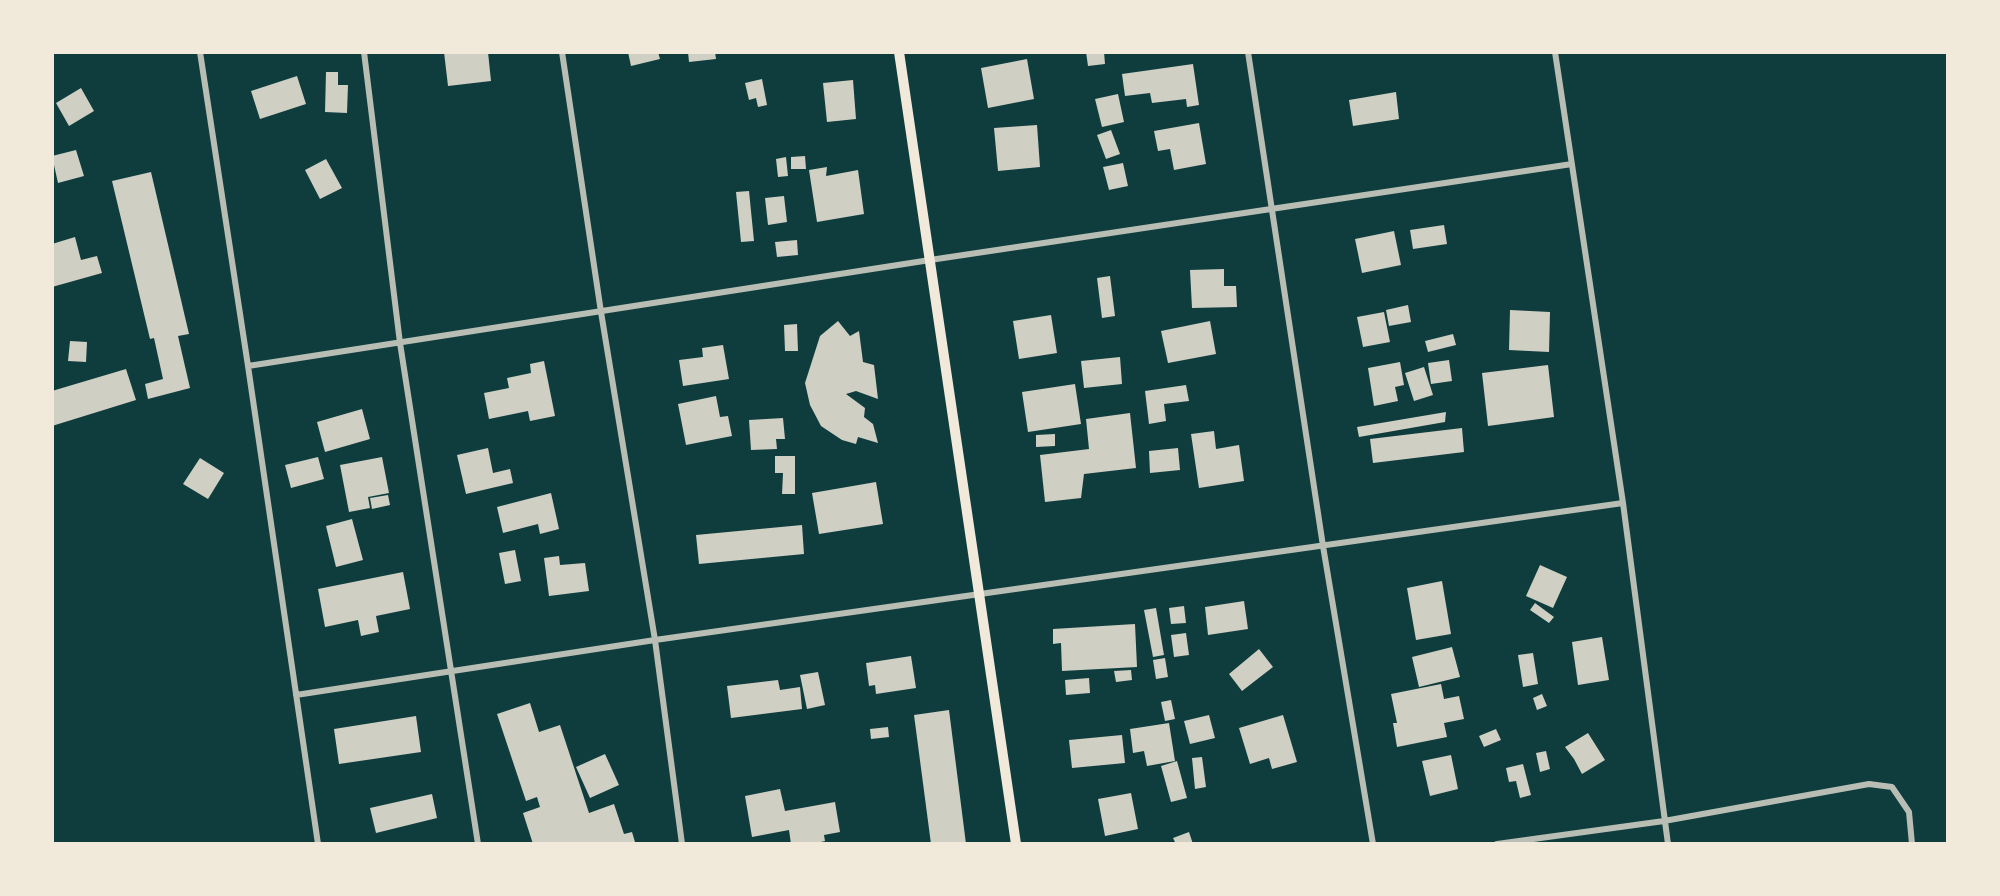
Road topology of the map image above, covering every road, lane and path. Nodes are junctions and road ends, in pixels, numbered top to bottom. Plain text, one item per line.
1 (200, 52) edge
2 (364, 52) edge
3 (562, 52) edge
4 (900, 52) edge
5 (1248, 52) edge
6 (1555, 52) edge
7 (1572, 164) junction
8 (1272, 209) junction
9 (930, 260) junction
10 (602, 312) junction
11 (400, 343) junction
12 (248, 366) junction
13 (1623, 503) junction
14 (1323, 546) junction
15 (979, 594) junction
16 (655, 640) junction
17 (451, 672) junction
18 (296, 695) junction
19 (1664, 821) junction
20 (318, 843) edge
21 (478, 843) edge
22 (682, 843) edge
23 (1016, 843) edge
24 (1373, 843) edge
25 (1497, 843) edge
26 (1668, 843) edge
27 (1912, 843) edge

1 - 12 street
2 - 11 street
3 - 10 street
4 - 9 main road
5 - 8 street
6 - 7 street
7 - 8 street
7 - 13 street
8 - 9 street
8 - 14 street
9 - 10 street
9 - 15 main road
10 - 11 street
10 - 16 street
11 - 12 street
11 - 17 street
12 - 18 street
13 - 14 street
13 - 19 street
14 - 15 street
14 - 24 street
15 - 16 street
15 - 23 main road
16 - 17 street
16 - 22 street
17 - 18 street
17 - 21 street
18 - 20 street
19 - 25 street
19 - 26 street
19 - 27 street

